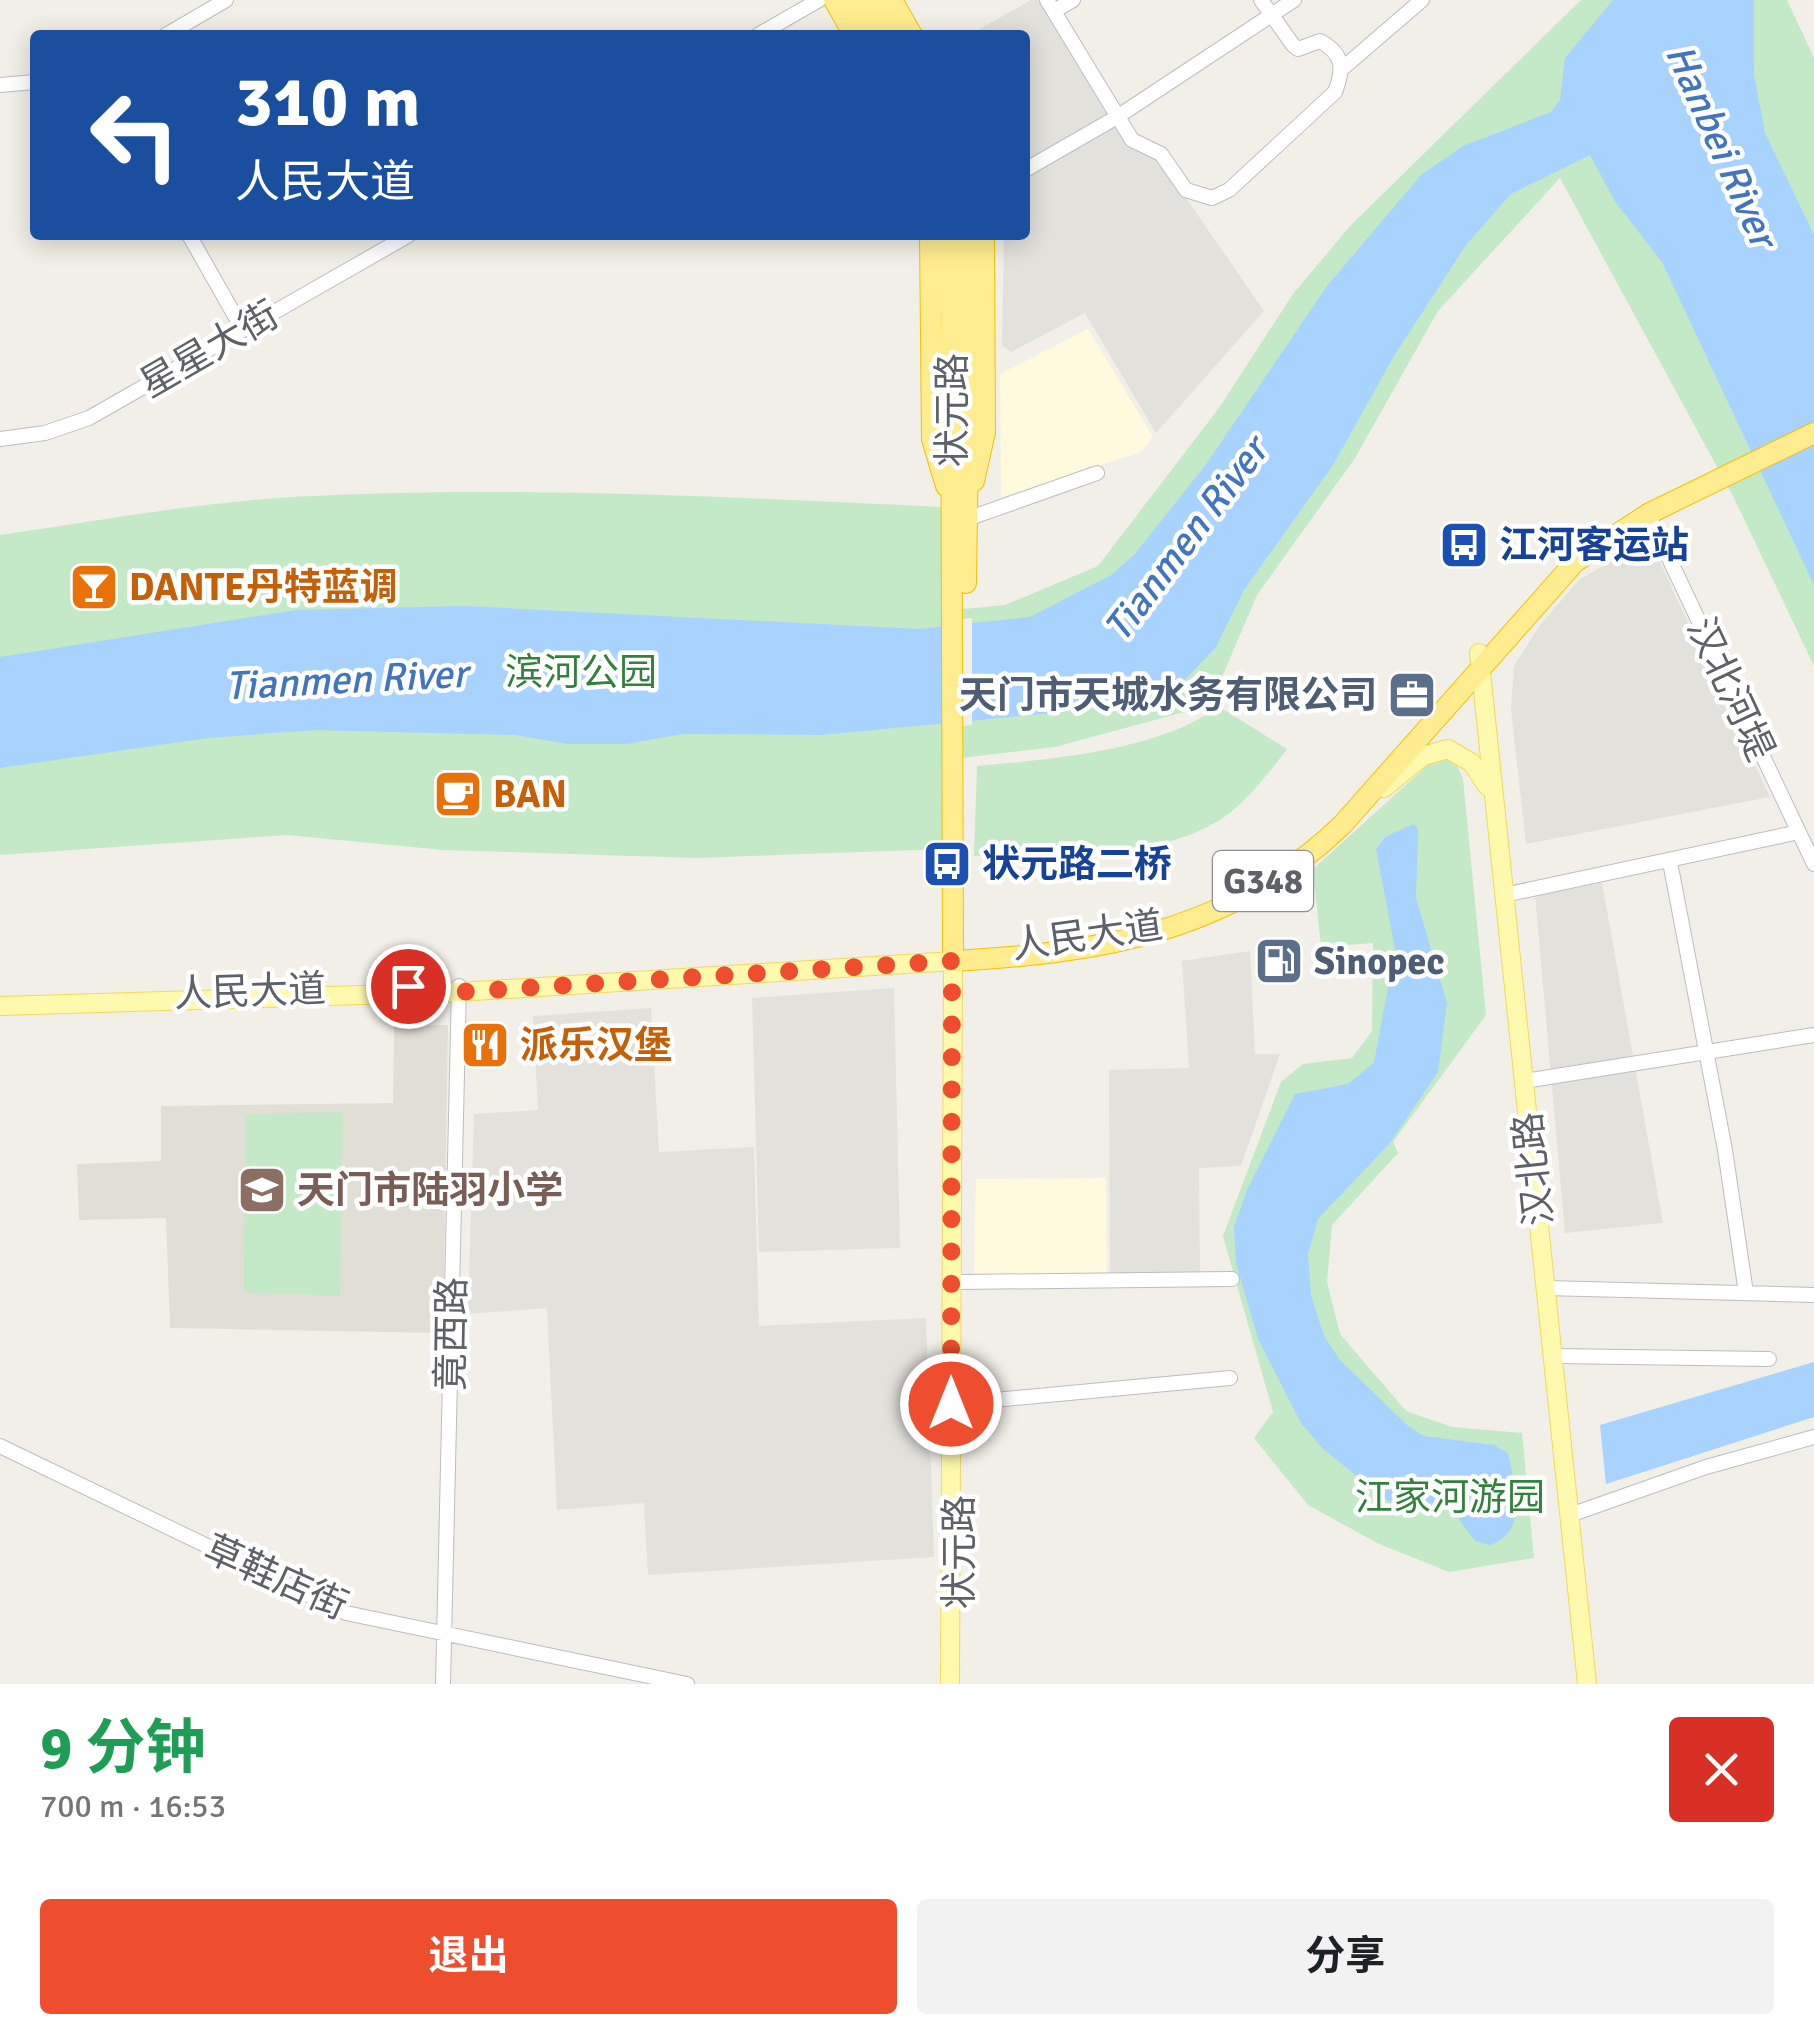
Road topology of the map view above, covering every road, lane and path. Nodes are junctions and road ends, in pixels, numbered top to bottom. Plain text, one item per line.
1 (226, 0) edge
2 (818, 0) edge
3 (834, 0) edge
4 (854, 0) edge
5 (874, 0) edge
6 (892, 0) edge
7 (1073, 0) edge
8 (1261, 0) edge
9 (1294, 0) edge
10 (1422, 0) edge
11 (1050, 6) edge
12 (1271, 15) junction
13 (175, 30) edge
14 (767, 30) edge
15 (851, 30) edge
16 (871, 30) edge
17 (891, 30) edge
18 (909, 30) edge
19 (1343, 68) junction
20 (30, 82) edge
21 (0, 85) edge
22 (1117, 117) junction
23 (1030, 167) edge
24 (191, 240) edge
25 (400, 240) edge
26 (930, 240) edge
27 (947, 240) edge
28 (966, 240) edge
29 (984, 240) edge
30 (243, 330) junction
31 (1814, 419) edge
32 (1814, 433) edge
33 (0, 439) edge
34 (1097, 473) dead end
35 (1702, 479) junction
36 (962, 508) junction
37 (1648, 514) junction
38 (1480, 661) junction
39 (1492, 796) junction
40 (1342, 825) junction
41 (1799, 832) junction
42 (1670, 862) junction
43 (1814, 864) edge
44 (1504, 895) junction
45 (957, 957) junction
46 (459, 988) junction
47 (0, 998) edge
48 (0, 1006) edge
49 (1814, 1035) edge
50 (1707, 1054) junction
51 (1524, 1081) junction
52 (1232, 1279) dead end
53 (960, 1282) junction
54 (1546, 1288) junction
55 (1746, 1293) junction
56 (1814, 1295) edge
57 (1554, 1356) junction
58 (1769, 1359) dead end
59 (1230, 1378) dead end
60 (955, 1404) junction
61 (1814, 1436) edge
62 (0, 1446) edge
63 (1570, 1516) junction
64 (444, 1631) junction
65 (443, 1684) edge
66 (687, 1684) edge
67 (950, 1684) edge
68 (958, 1684) edge
69 (1587, 1684) edge

1 - 13 street
2 - 14 street
3 - 15 highway
4 - 16 highway
5 - 17 highway
6 - 18 highway
7 - 11 street
8 - 12 street
9 - 12 street
10 - 19 street
11 - 22 street
12 - 19 street
12 - 22 street
19 - 22 street
20 - 21 street
22 - 23 street
24 - 30 street
25 - 30 street, 星星大街
26 - 36 highway
27 - 36 highway, 状元路
28 - 36 highway, 状元路
29 - 36 highway
30 - 33 street, 星星大街
31 - 35 highway, G348
32 - 35 highway, G348
34 - 36 street
35 - 37 highway, 人民大道 / G348
35 - 38 highway, 人民大道 / G348
36 - 45 highway, 状元路
37 - 38 highway, 人民大道 / G348
37 - 41 street, 汉北河堤
38 - 39 main road, 汉北路
38 - 40 highway, 人民大道 / G348
38 - 45 highway, 人民大道 / G348
39 - 40 main road
39 - 44 main road, 汉北路
40 - 45 highway, 人民大道 / G348
41 - 42 street
41 - 43 street, 汉北河堤
42 - 44 street
42 - 50 street
44 - 51 main road, 汉北路
45 - 46 main road, 人民大道
45 - 53 main road, 状元路
45 - 60 main road, 状元路
46 - 47 main road, 人民大道
46 - 48 main road, 人民大道
46 - 64 street, 竟西路
49 - 50 street
50 - 51 street
50 - 55 street
51 - 54 main road, 汉北路
52 - 53 street
53 - 60 main road, 状元路
54 - 55 street
54 - 57 main road, 汉北路
55 - 56 street
57 - 58 street
57 - 63 main road, 汉北路
59 - 60 street
60 - 67 main road, 状元路
60 - 68 main road, 状元路
61 - 63 street
62 - 64 street, 草鞋店街
63 - 69 main road, 汉北路
64 - 65 street, 竟西路
64 - 66 street, 草鞋店街

